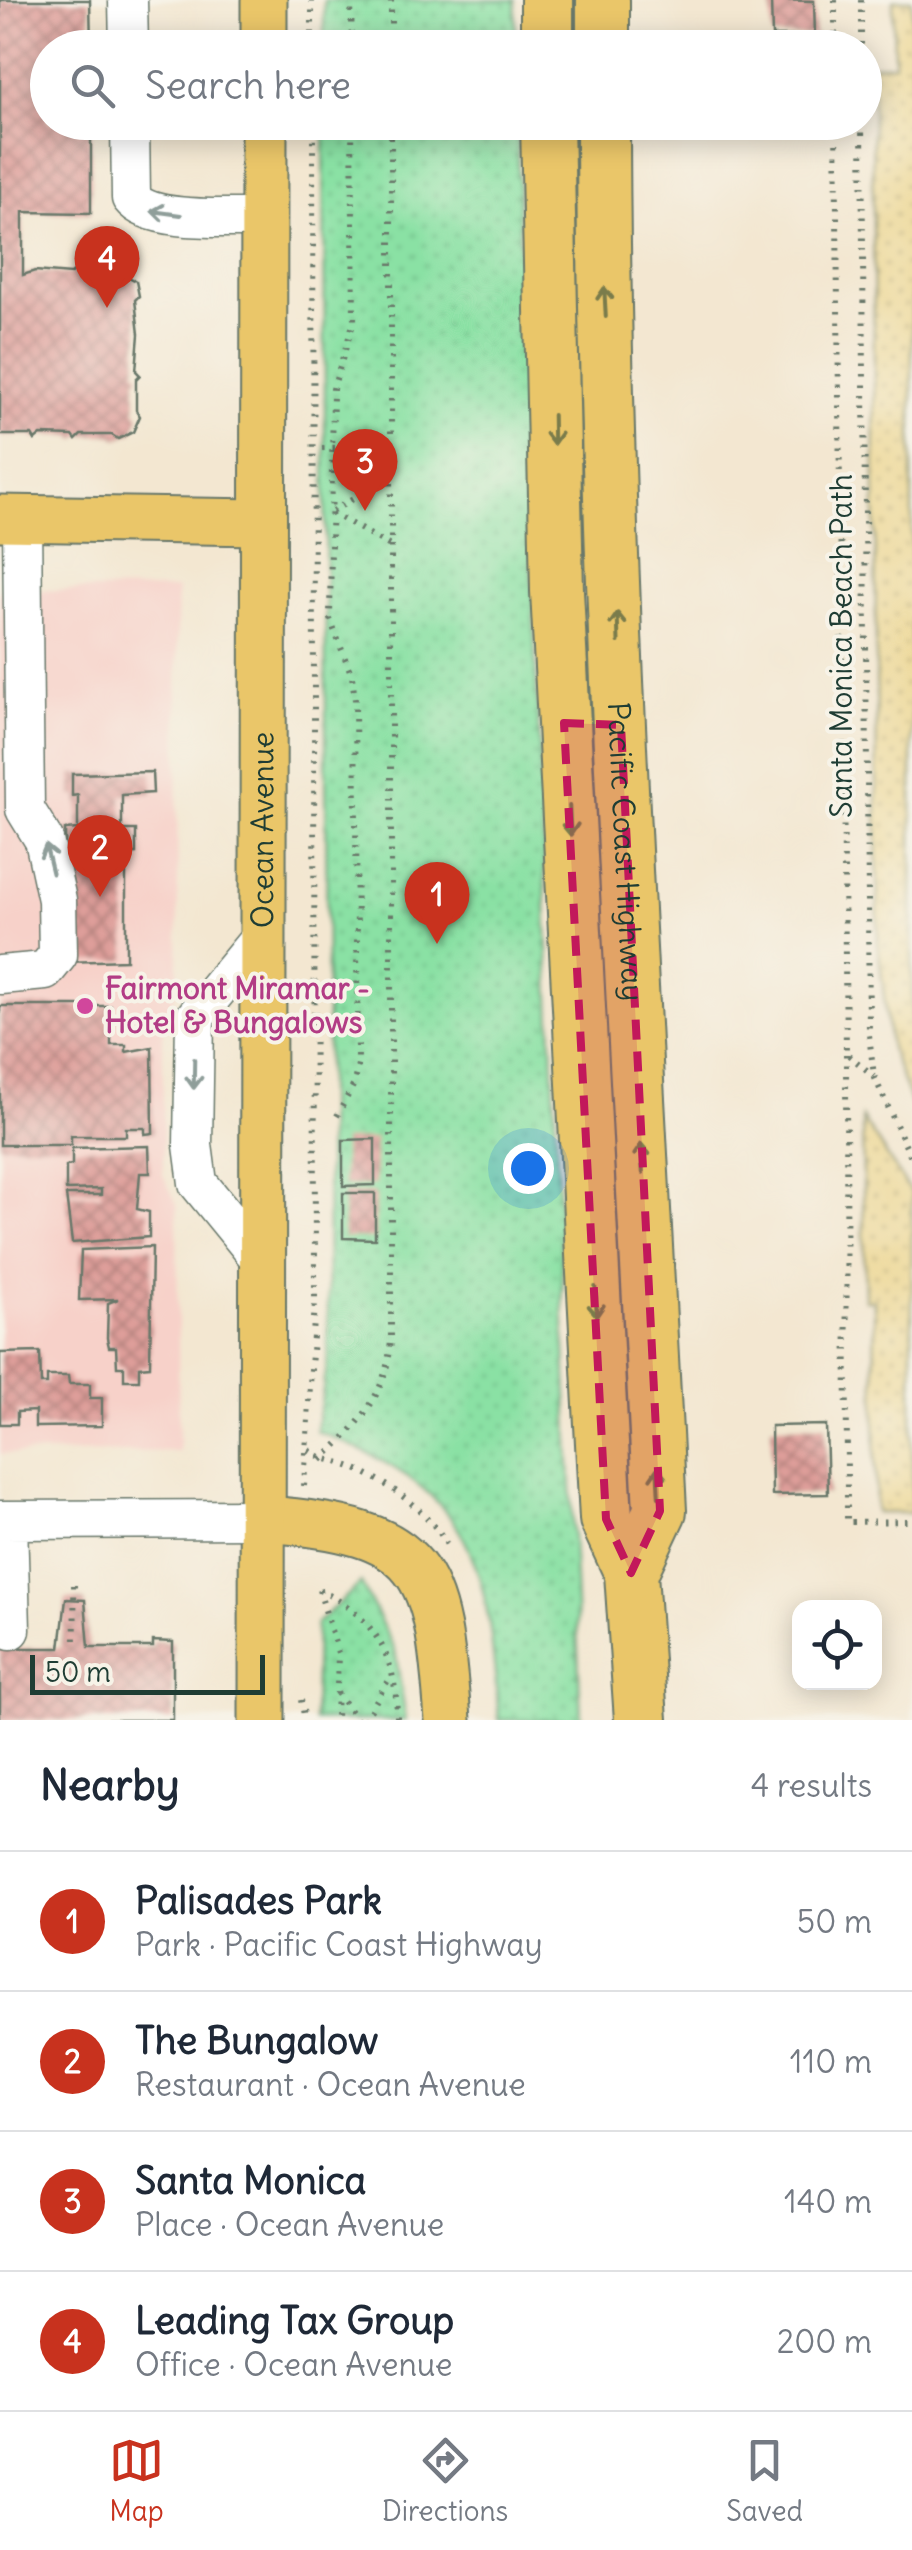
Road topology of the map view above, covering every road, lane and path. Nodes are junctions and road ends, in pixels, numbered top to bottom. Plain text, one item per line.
1 (128, 0) edge
2 (264, 0) edge
3 (312, 0) edge
4 (352, 0) edge
5 (391, 0) edge
6 (547, 0) edge
7 (603, 0) edge
8 (834, 0) edge
9 (861, 0) edge
10 (129, 30) edge
11 (264, 30) edge
12 (312, 30) edge
13 (352, 30) edge
14 (391, 30) edge
15 (547, 30) edge
16 (603, 30) edge
17 (835, 30) edge
18 (861, 30) edge
19 (130, 140) edge
20 (264, 140) edge
21 (313, 140) edge
22 (352, 140) edge
23 (392, 140) edge
24 (548, 140) edge
25 (603, 140) edge
26 (836, 140) edge
27 (862, 140) edge
28 (263, 218) junction
29 (392, 446) junction
30 (322, 448) dead end
31 (332, 448) junction
32 (392, 477) junction
33 (331, 512) junction
34 (11, 518) edge
35 (261, 522) junction
36 (392, 547) junction
37 (11, 719) edge
38 (564, 723) junction
39 (620, 724) junction
40 (265, 932) junction
41 (0, 975) edge
42 (846, 1053) junction
43 (874, 1076) junction
44 (337, 1116) dead end
45 (912, 1160) edge
46 (265, 1265) junction
47 (321, 1460) junction
48 (265, 1519) junction
49 (4, 1520) edge
50 (912, 1520) edge
51 (425, 1546) junction
52 (631, 1574) junction
53 (74, 1585) dead end
54 (11, 1630) dead end
55 (75, 1644) dead end
56 (391, 1674) junction
57 (336, 1693) junction
58 (262, 1720) edge
59 (336, 1720) edge
60 (357, 1720) edge
61 (366, 1720) edge
62 (397, 1720) edge
63 (448, 1720) edge
64 (641, 1720) edge

1 - 10 street
2 - 11 main road
3 - 12 path
4 - 13 path
5 - 14 path
6 - 15 highway
7 - 16 highway
8 - 17 path
9 - 18 path
28 -> 19 street
20 - 28 main road, Ocean Avenue
21 - 47 path
22 - 31 path
23 - 29 path
24 -> 38 highway, Pacific Coast Highway
39 -> 25 highway, Pacific Coast Highway
26 - 42 path
27 - 43 path, Santa Monica Beach Path
28 - 35 main road, Ocean Avenue
29 - 31 path
29 - 32 path
30 - 31 path
31 - 33 path
32 - 33 path
32 - 36 path
33 - 36 path
33 - 44 path
34 - 35 main road
34 - 37 street
35 - 40 main road, Ocean Avenue
36 - 47 path
41 -> 37 street
38 - 39 highway
38 -> 52 highway, Pacific Coast Highway
52 -> 39 highway, Pacific Coast Highway
40 - 46 main road, Ocean Avenue
40 -> 46 street
42 - 43 path
42 - 50 path
43 - 45 path, Santa Monica Beach Path
46 - 48 main road, Ocean Avenue
47 - 51 path
48 - 49 street
48 - 51 main road
48 - 58 main road, Ocean Avenue
49 - 54 street
51 - 63 main road
52 - 64 highway, Pacific Coast Highway
53 - 55 path
56 - 57 path
56 - 61 path
56 - 62 path
57 - 59 path
57 - 60 path

